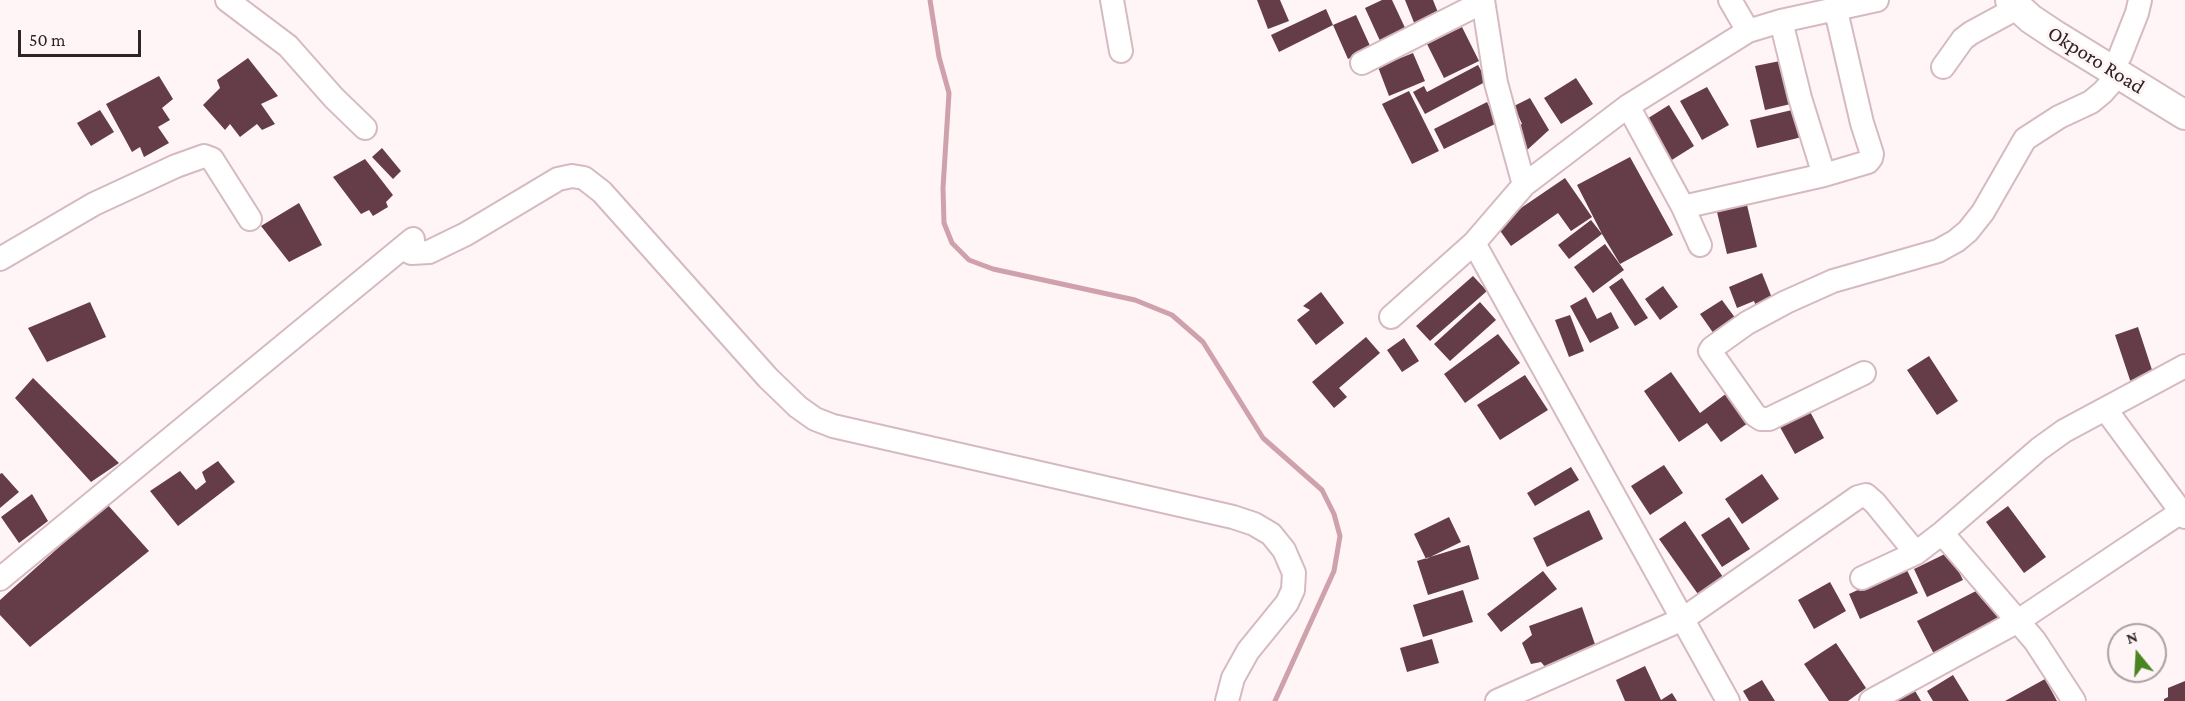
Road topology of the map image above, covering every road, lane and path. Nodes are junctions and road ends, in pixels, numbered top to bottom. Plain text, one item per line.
1 (227, 0) edge
2 (1112, 0) edge
3 (1730, 0) edge
4 (1877, 0) edge
5 (2140, 0) edge
6 (1483, 1) edge
7 (2022, 3) edge
8 (1836, 11) junction
9 (1781, 21) junction
10 (1748, 31) junction
11 (1120, 51) dead end
12 (1362, 63) dead end
13 (2119, 65) junction
14 (1943, 67) dead end
15 (2185, 93) edge
16 (1628, 105) junction
17 (2185, 115) edge
18 (365, 128) dead end
19 (1824, 175) junction
20 (1524, 185) junction
21 (1683, 207) junction
22 (250, 219) dead end
23 (1474, 243) junction
24 (1700, 245) dead end
25 (0, 259) edge
26 (1391, 317) dead end
27 (2185, 366) edge
28 (1864, 373) dead end
29 (2106, 410) junction
30 (2183, 514) edge
31 (1942, 533) junction
32 (1916, 553) junction
33 (1863, 578) dead end
34 (0, 579) edge
35 (1683, 619) junction
36 (2018, 621) junction
37 (1876, 700) edge
38 (1227, 701) edge
39 (1497, 701) edge
40 (1728, 701) edge
41 (2074, 701) edge

1 - 18 street
2 - 11 street
3 - 10 street
4 - 8 street
5 - 13 street
6 - 12 street
6 - 20 street
7 - 13 main road, Okporo Road
7 - 14 street
8 - 9 street
8 - 19 street
9 - 10 street
9 - 19 street
10 - 16 street
13 - 15 main road, Okporo Road
13 - 17 main road, Okporo Road
13 - 28 street
16 - 20 street
16 - 21 street
19 - 21 street
20 - 23 street
21 - 24 street
22 - 25 street
23 - 26 street
23 - 35 street
27 - 29 street
29 - 30 street
29 - 31 street
30 - 36 street
31 - 32 street
31 - 36 street
32 - 33 street
32 - 35 street
34 - 38 street
35 - 39 street
35 - 40 street
36 - 37 street
36 - 41 street

